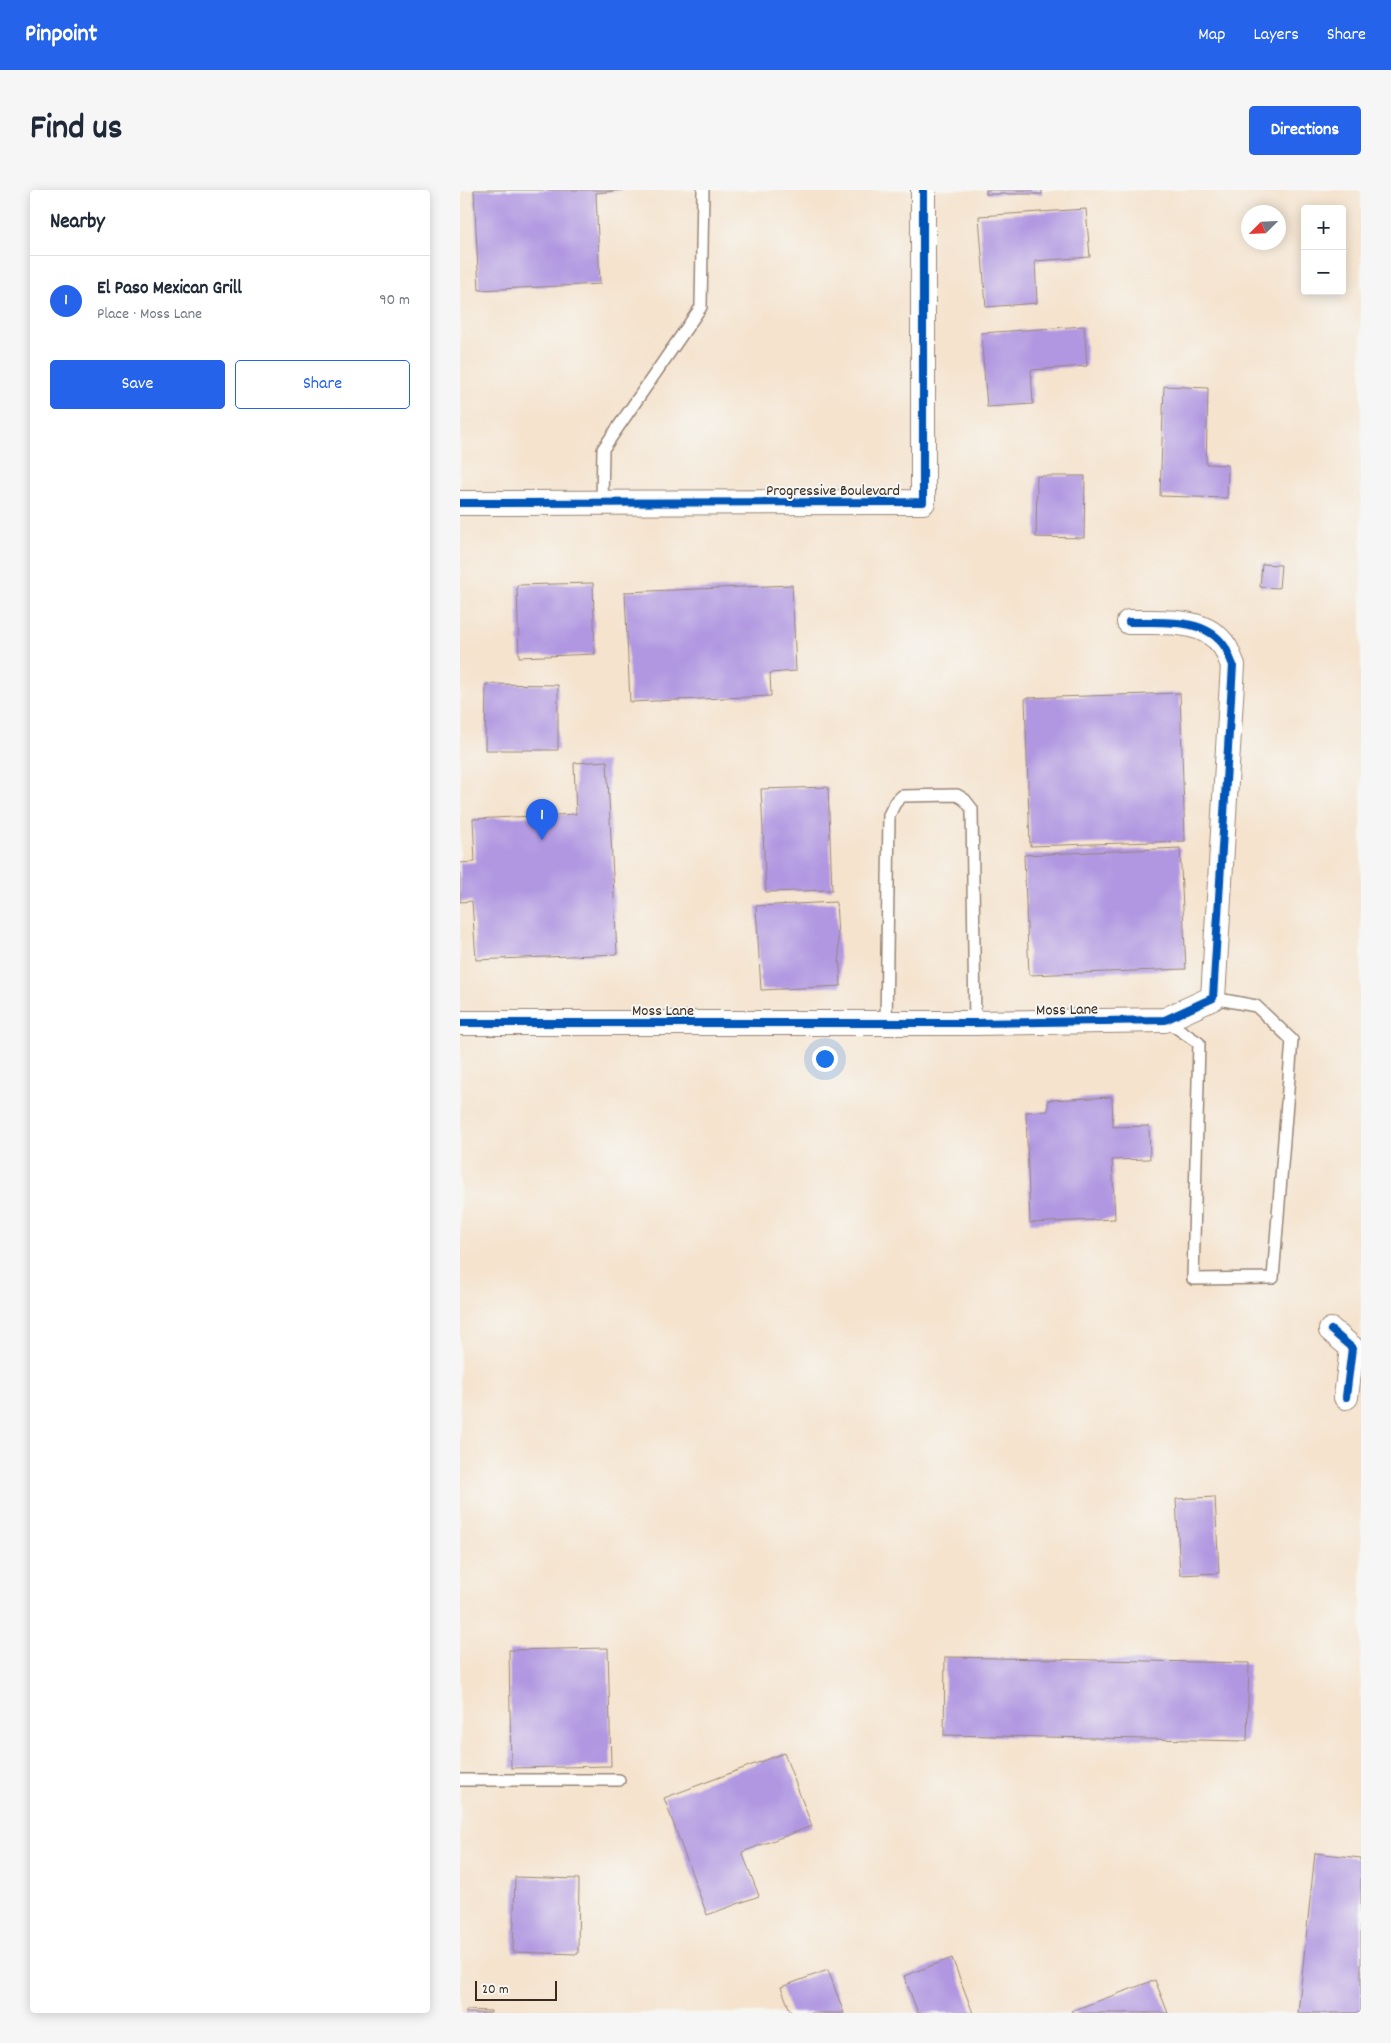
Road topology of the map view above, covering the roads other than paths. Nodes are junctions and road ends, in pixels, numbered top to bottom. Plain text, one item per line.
1 (702, 190) edge
2 (924, 190) edge
3 (460, 503) edge
4 (602, 503) junction
5 (1128, 622) dead end
6 (1212, 998) junction
7 (1165, 1020) junction
8 (460, 1023) edge
9 (886, 1023) junction
10 (975, 1023) junction
11 (1331, 1330) dead end
12 (1356, 1348) edge
13 (1346, 1397) dead end
14 (460, 1780) edge
15 (618, 1780) dead end

1 - 4 lane
2 - 4 street, Progressive Boulevard
3 - 4 street, Progressive Boulevard
5 - 6 street
6 - 7 street, Moss Lane
6 - 7 lane
7 - 10 street, Moss Lane
8 - 9 street, Moss Lane
9 - 10 street, Moss Lane
9 - 10 lane
11 - 12 street
12 - 13 street
14 - 15 lane

